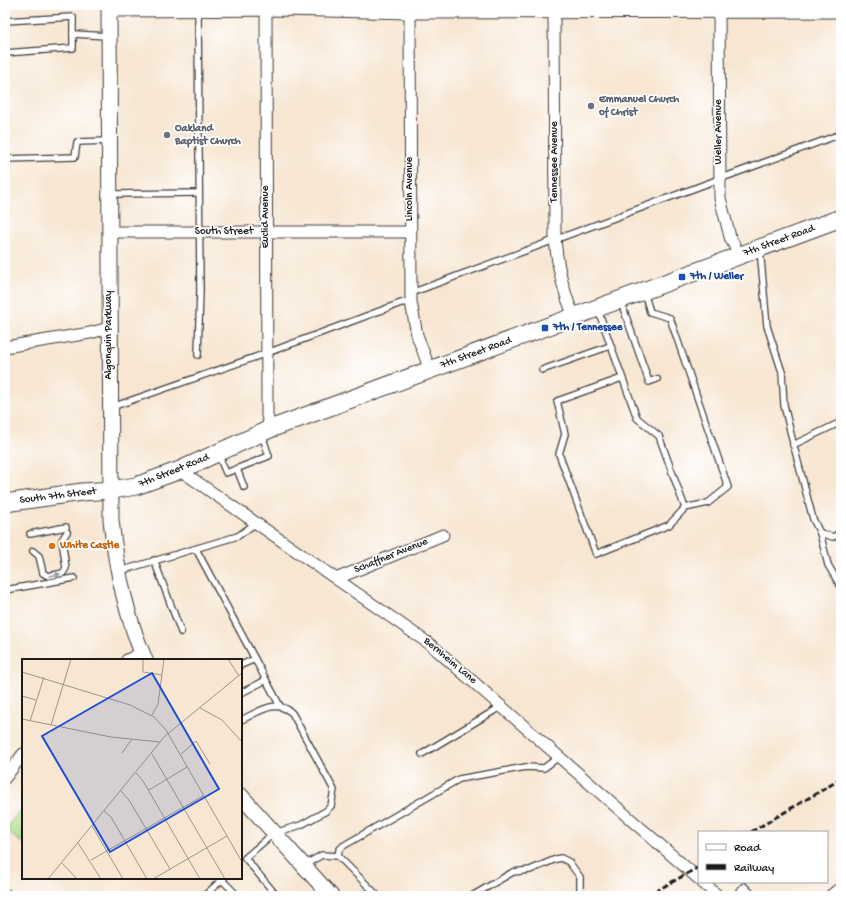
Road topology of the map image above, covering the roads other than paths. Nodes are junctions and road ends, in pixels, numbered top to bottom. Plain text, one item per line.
1 (266, 7) edge
2 (108, 8) edge
3 (197, 8) edge
4 (637, 8) edge
5 (410, 9) edge
6 (554, 9) edge
7 (719, 9) edge
8 (841, 12) edge
9 (5, 21) edge
10 (73, 34) junction
11 (108, 36) junction
12 (5, 53) edge
13 (841, 134) edge
14 (109, 141) junction
15 (5, 159) edge
16 (719, 180) junction
17 (199, 193) junction
18 (109, 194) junction
19 (841, 218) edge
20 (109, 232) junction
21 (200, 232) junction
22 (266, 232) junction
23 (410, 232) junction
24 (555, 240) junction
25 (760, 248) junction
26 (739, 256) junction
27 (644, 291) junction
28 (411, 297) junction
29 (620, 300) junction
30 (597, 308) junction
31 (574, 317) junction
32 (109, 328) junction
33 (610, 346) junction
34 (5, 347) edge
35 (267, 353) junction
36 (198, 355) dead end
37 (430, 370) junction
38 (542, 370) dead end
39 (622, 378) junction
40 (657, 379) dead end
41 (110, 408) junction
42 (841, 422) edge
43 (266, 431) junction
44 (793, 445) junction
45 (218, 453) junction
46 (237, 469) junction
47 (180, 470) junction
48 (244, 487) dead end
49 (112, 490) junction
50 (6, 501) edge
51 (685, 508) junction
52 (256, 522) junction
53 (841, 532) edge
54 (820, 533) junction
55 (30, 534) dead end
56 (443, 536) dead end
57 (196, 549) junction
58 (33, 551) dead end
59 (154, 560) junction
60 (120, 571) junction
61 (74, 578) dead end
62 (338, 578) junction
63 (841, 587) edge
64 (5, 590) edge
65 (181, 632) dead end
66 (143, 656) edge
67 (131, 659) edge
68 (255, 659) junction
69 (242, 665) edge
70 (266, 680) junction
71 (242, 692) edge
72 (280, 706) junction
73 (502, 706) junction
74 (242, 720) edge
75 (422, 754) dead end
76 (22, 755) edge
77 (560, 756) junction
78 (5, 778) edge
79 (242, 797) edge
80 (274, 833) junction
81 (338, 856) junction
82 (243, 860) edge
83 (304, 866) junction
84 (698, 878) edge
85 (223, 879) edge
86 (703, 883) edge
87 (746, 884) edge
88 (841, 895) edge
89 (204, 896) edge
90 (238, 896) edge
91 (277, 896) edge
92 (331, 896) edge
93 (378, 896) edge
94 (472, 896) edge
95 (577, 896) edge
96 (718, 896) edge
97 (735, 896) edge
98 (754, 896) edge
99 (826, 896) edge

1 - 3 street
1 - 5 street
1 - 22 street, Euclid Avenue
2 - 3 street
2 - 11 main road, Algonquin Parkway
3 - 17 lane
4 - 6 street
4 - 7 street
5 - 6 street
5 - 23 street, Lincoln Avenue
6 - 24 street, Tennessee Avenue
7 - 8 street
7 - 16 street, Weller Avenue
9 - 10 lane
10 - 11 lane
10 - 12 lane
11 - 14 main road, Algonquin Parkway
13 - 16 lane
14 - 15 lane
14 - 18 main road, Algonquin Parkway
16 - 24 lane
16 - 26 street, Weller Avenue
17 - 18 lane
17 - 21 lane
18 - 20 main road, Algonquin Parkway
19 - 25 main road, 7th Street Road
20 - 21 street, South Street
20 - 32 main road, Algonquin Parkway
21 - 22 street, South Street
21 - 36 lane
22 - 23 street, South Street
22 - 35 street, Euclid Avenue
23 - 28 street, Lincoln Avenue
24 - 28 lane
24 - 31 street, Tennessee Avenue
25 - 26 main road, 7th Street Road
25 - 44 lane
26 - 27 main road, 7th Street Road
27 - 29 main road, 7th Street Road
27 - 51 lane
28 - 35 lane
28 - 37 street, Lincoln Avenue
29 - 30 main road, 7th Street Road
29 - 40 lane
30 - 31 main road, 7th Street Road
30 - 33 lane
31 - 37 main road, 7th Street Road
32 - 34 street
32 - 41 main road, Algonquin Parkway
33 - 38 lane
33 - 39 lane
35 - 41 lane
35 - 43 street, Euclid Avenue
37 - 43 main road, 7th Street Road
39 - 51 lane
39 - 51 lane
41 - 49 main road, Algonquin Parkway
42 - 44 lane
43 - 45 main road, 7th Street Road
43 - 46 lane
44 - 54 lane
45 - 46 lane
45 - 47 main road, 7th Street Road
46 - 48 lane
47 - 49 main road, 7th Street Road
47 - 52 street, Bernheim Lane
49 - 50 main road, South 7th Street
49 - 60 main road, Algonquin Parkway
52 - 57 lane
52 - 62 street, Bernheim Lane
53 - 54 lane
54 - 63 lane
58 -> 55 lane
56 - 62 street, Schaffner Avenue
57 - 59 lane
57 - 68 lane
59 - 60 lane
59 - 65 lane
60 - 66 main road, Algonquin Parkway
61 - 64 lane
62 - 73 street, Bernheim Lane
66 - 67 street
68 - 69 lane
68 - 70 lane
70 - 71 lane
70 - 72 lane
72 - 74 lane
72 - 80 lane
73 - 75 lane
73 - 77 street, Bernheim Lane
76 - 78 street
77 - 81 lane
77 - 84 street, Bernheim Lane
79 - 80 main road
80 - 82 lane
80 - 83 main road
81 - 83 lane
81 - 93 lane
82 - 91 lane
83 - 92 main road
85 - 89 lane
85 - 90 lane
86 - 96 street
87 - 97 lane
87 - 98 lane
88 - 99 lane
94 - 95 lane

